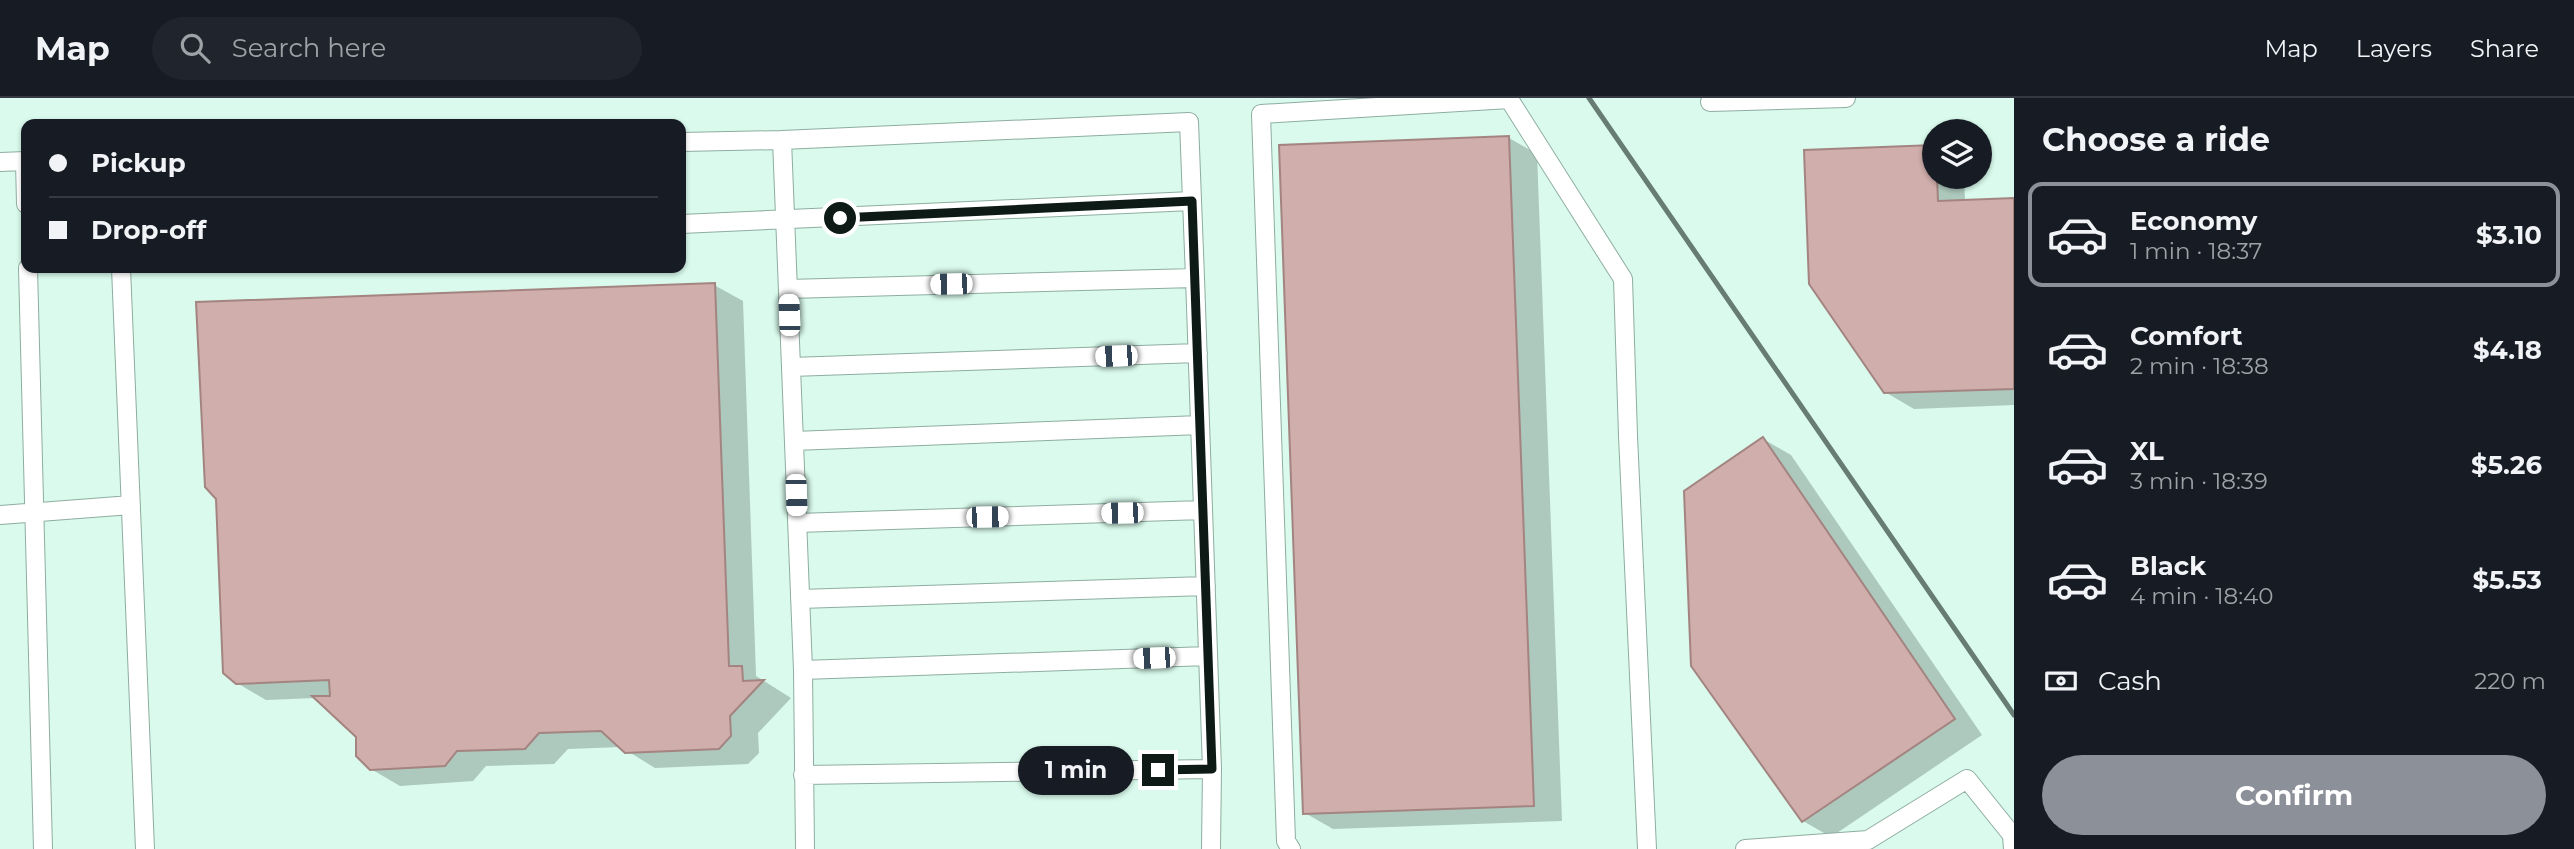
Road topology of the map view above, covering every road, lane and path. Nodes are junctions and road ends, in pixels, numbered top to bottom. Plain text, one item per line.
1 (1846, 98) edge
2 (1710, 102) dead end
3 (782, 140) junction
4 (686, 142) edge
5 (21, 161) edge
6 (0, 162) edge
7 (1192, 201) junction
8 (786, 221) junction
9 (686, 224) edge
10 (28, 273) edge
11 (121, 273) edge
12 (1195, 278) junction
13 (788, 289) junction
14 (1198, 353) junction
15 (791, 367) junction
16 (1200, 425) junction
17 (794, 441) junction
18 (131, 505) junction
19 (1203, 510) junction
20 (34, 514) junction
21 (0, 515) edge
22 (797, 523) junction
23 (1206, 586) junction
24 (800, 599) junction
25 (1208, 656) junction
26 (803, 670) junction
27 (1212, 769) junction
28 (803, 775) junction
29 (43, 849) edge
30 (145, 849) edge
31 (805, 849) edge
32 (1211, 849) edge
33 (1291, 849) edge
34 (1647, 849) edge
35 (1745, 849) edge
36 (2013, 849) edge

1 - 2 lane
3 - 4 lane
3 - 7 lane
3 - 8 lane
5 - 6 lane
7 - 8 lane
7 - 12 lane
8 - 9 lane
8 - 13 lane
10 - 20 lane
11 - 18 lane
12 - 13 lane
12 - 14 lane
13 - 15 lane
14 - 15 lane
14 - 16 lane
15 - 17 lane
16 - 17 lane
16 - 19 lane
17 - 22 lane
18 - 20 lane
18 - 30 lane
19 - 22 lane
19 - 23 lane
20 - 21 lane
20 - 29 lane
22 - 24 lane
23 - 24 lane
23 - 25 lane
24 - 26 lane
25 - 26 lane
25 - 27 lane
26 - 28 lane
27 - 28 lane
27 - 32 lane
28 - 31 lane
33 - 34 lane
35 - 36 lane

